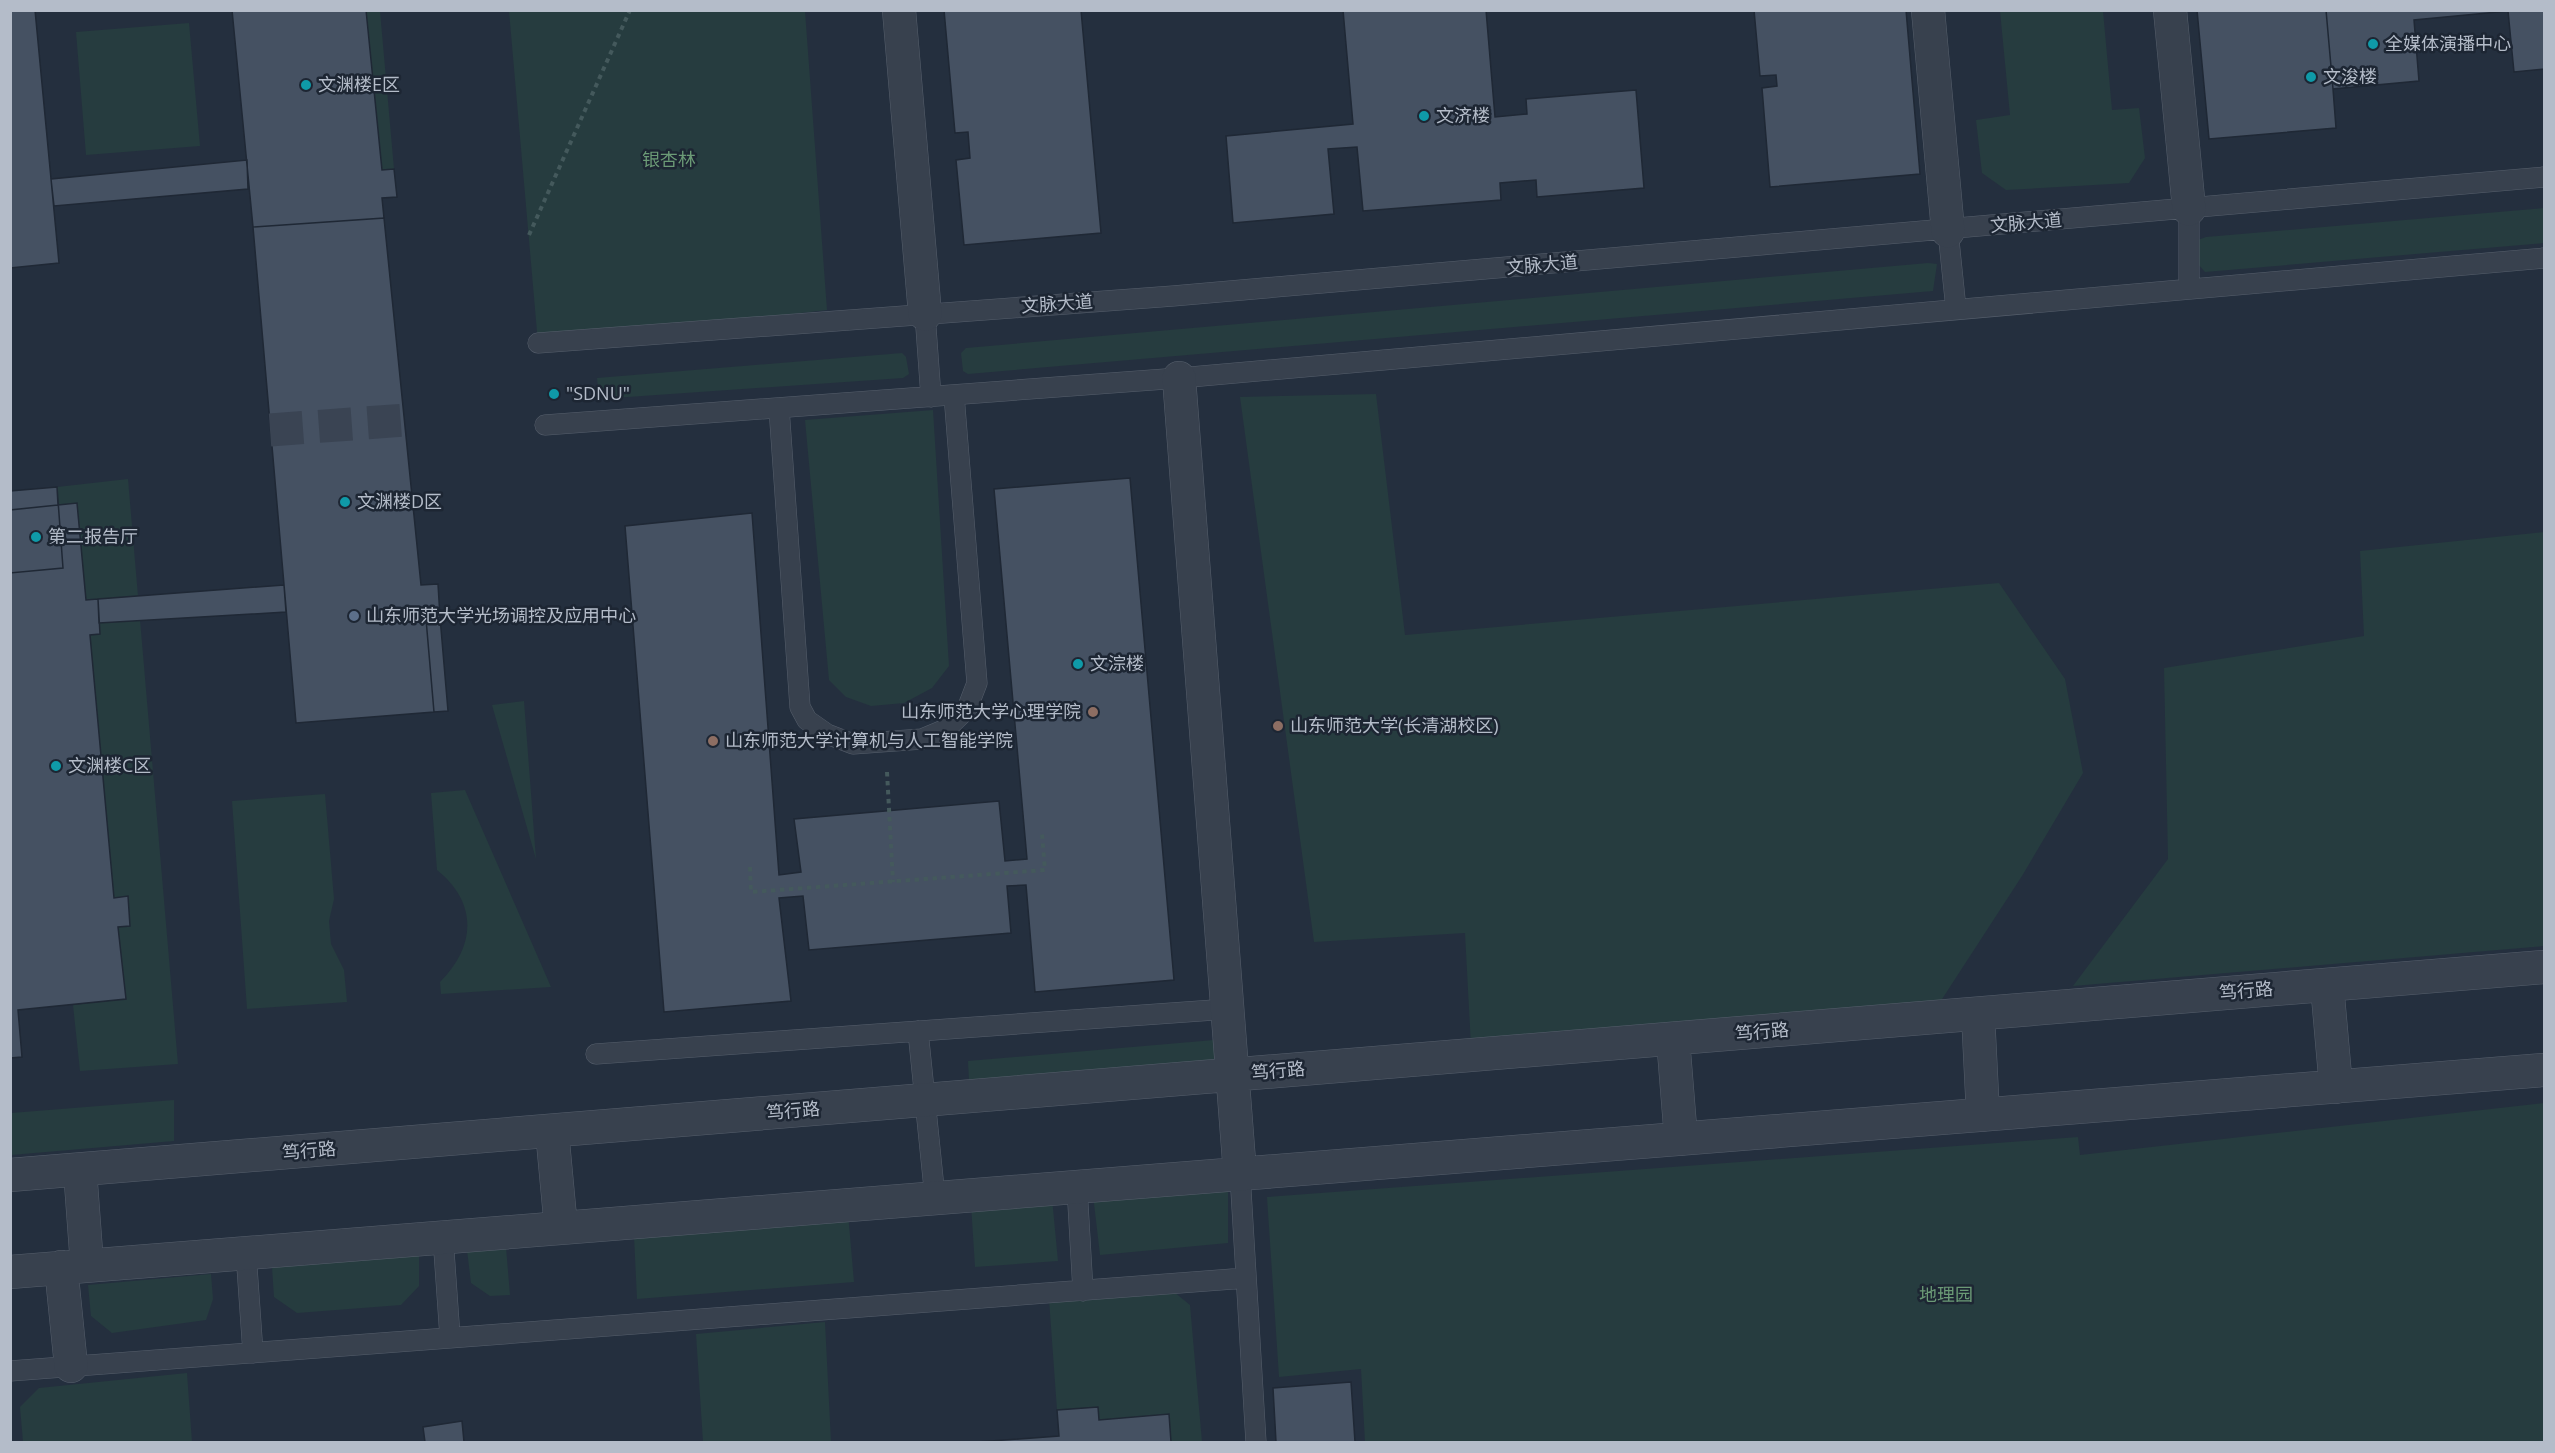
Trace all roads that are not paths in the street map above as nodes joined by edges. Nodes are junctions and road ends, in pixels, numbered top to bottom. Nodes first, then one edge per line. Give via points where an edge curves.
1 (899, 10) edge
2 (1928, 10) edge
3 (2169, 10) edge
4 (2544, 177) edge
5 (2189, 209) junction
6 (1948, 231) junction
7 (2544, 258) edge
8 (2189, 288) junction
9 (1956, 309) junction
10 (925, 314) junction
11 (538, 343) dead end
12 (1179, 378) junction
13 (954, 395) junction
14 (931, 397) junction
15 (779, 408) junction
16 (545, 425) dead end
17 (2544, 967) edge
18 (2327, 985) junction
19 (1228, 1009) junction
20 (1977, 1014) junction
21 (918, 1031) junction
22 (1673, 1039) junction
23 (596, 1054) dead end
24 (2544, 1070) edge
25 (1233, 1075) junction
26 (2336, 1087) junction
27 (924, 1100) junction
28 (1983, 1115) junction
29 (552, 1131) junction
30 (1682, 1139) junction
31 (80, 1170) junction
32 (1240, 1174) junction
33 (10, 1175) edge
34 (1077, 1187) junction
35 (935, 1198) junction
36 (561, 1228) junction
37 (443, 1237) junction
38 (246, 1253) junction
39 (74, 1266) junction
40 (10, 1272) edge
41 (1246, 1278) junction
42 (1083, 1291) junction
43 (450, 1337) junction
44 (253, 1353) junction
45 (71, 1366) junction
46 (10, 1371) edge
47 (1256, 1443) edge

1 - 10 street
2 - 6 street
3 - 5 street
4 - 5 lane, 文脉大道
5 - 6 lane, 文脉大道
5 - 8 lane
6 - 9 lane
6 - 10 lane, 文脉大道
7 - 8 lane
8 - 9 lane
9 - 12 lane
10 - 11 lane, 文脉大道
10 - 14 lane
12 - 13 lane
12 - 19 street
13 - 14 lane
13 - 15 lane via 976,683 967,709 946,729 922,740 853,744 827,734 807,720 800,707
14 - 15 lane
15 - 16 lane
17 - 18 street, 笃行路
18 - 20 street, 笃行路
18 - 26 street
19 - 21 lane
19 - 25 street
20 - 22 street, 笃行路
20 - 28 street
21 - 23 lane
21 - 27 lane
22 - 25 street, 笃行路
22 - 30 street
24 - 26 street
25 - 27 street, 笃行路
25 - 32 street
26 - 28 street
27 - 29 street, 笃行路
27 - 35 lane
28 - 30 street
29 - 31 street, 笃行路
29 - 36 street
30 - 32 street
31 - 33 street, 笃行路
31 - 39 street
32 - 34 street
32 - 41 lane
34 - 35 street
34 - 42 lane
35 - 36 street
36 - 37 street
37 - 38 street
37 - 43 lane
38 - 39 street
38 - 44 lane
39 - 40 street
39 - 45 street
41 - 42 lane
41 - 47 lane
42 - 43 lane
43 - 44 lane
44 - 45 lane
45 - 46 lane

